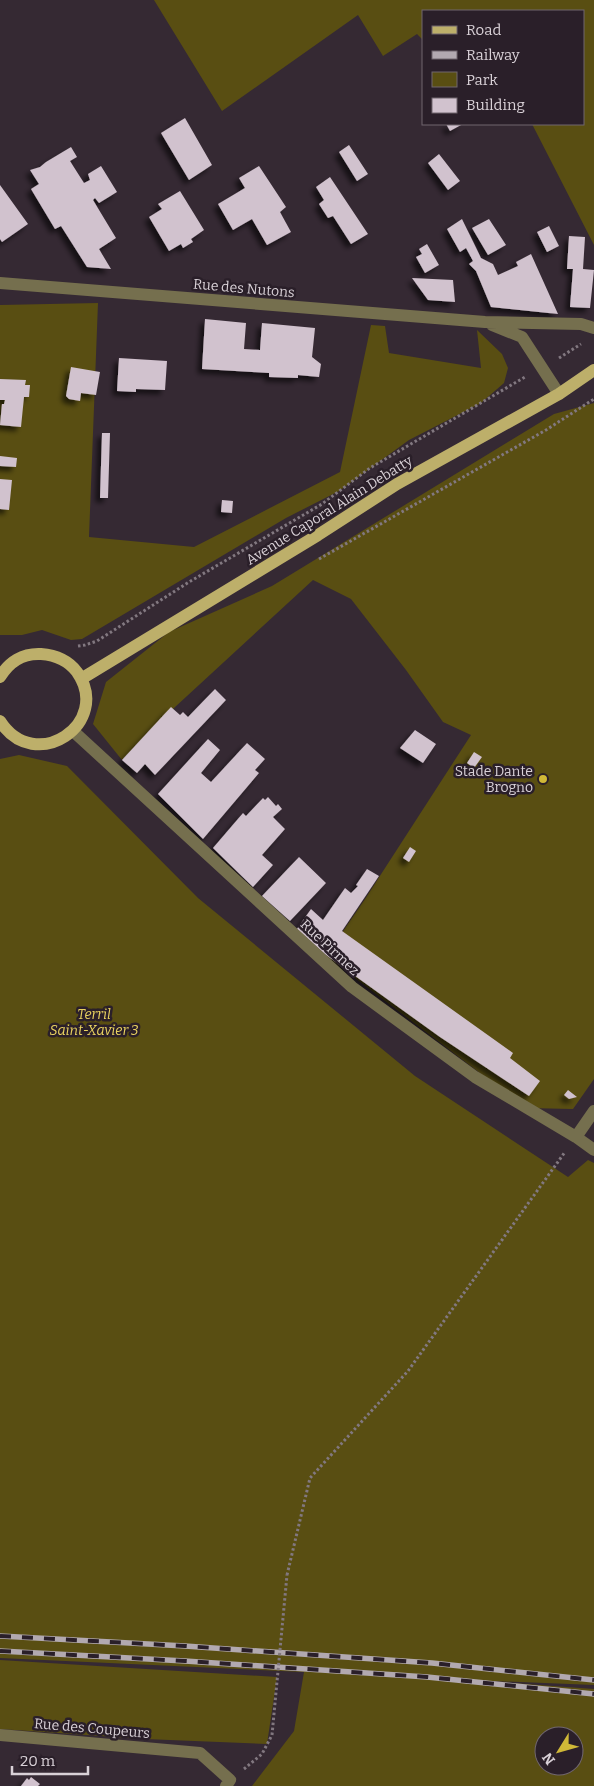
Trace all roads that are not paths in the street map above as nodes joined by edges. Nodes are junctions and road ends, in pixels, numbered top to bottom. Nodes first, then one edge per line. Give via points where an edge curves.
1 (0, 283) edge
2 (485, 322) junction
3 (594, 328) edge
4 (594, 370) edge
5 (559, 394) junction
6 (2, 671) edge
7 (81, 678) junction
8 (0, 722) edge
9 (74, 732) junction
10 (594, 1111) edge
11 (576, 1137) junction
12 (594, 1150) edge
13 (0, 1735) edge
14 (228, 1783) edge

1 - 2 street, Rue des Nutons
2 - 3 street, Rue des Nutons via 581,324
2 - 5 street, Rue des Nutons via 522,337
4 - 5 main road, Avenue Caporal Alain Debatty
5 - 7 main road, Avenue Caporal Alain Debatty via 397,484
6 - 7 main road via 17,659 31,654 52,654 72,666
7 - 9 main road via 86,694 85,710
8 - 9 main road via 12,735 39,745 55,742
9 - 11 street, Rue Pirmez via 352,987 475,1077
10 - 11 street
11 - 12 street, Rue Pirmez
13 - 14 street, Rue des Coupeurs via 200,1753

